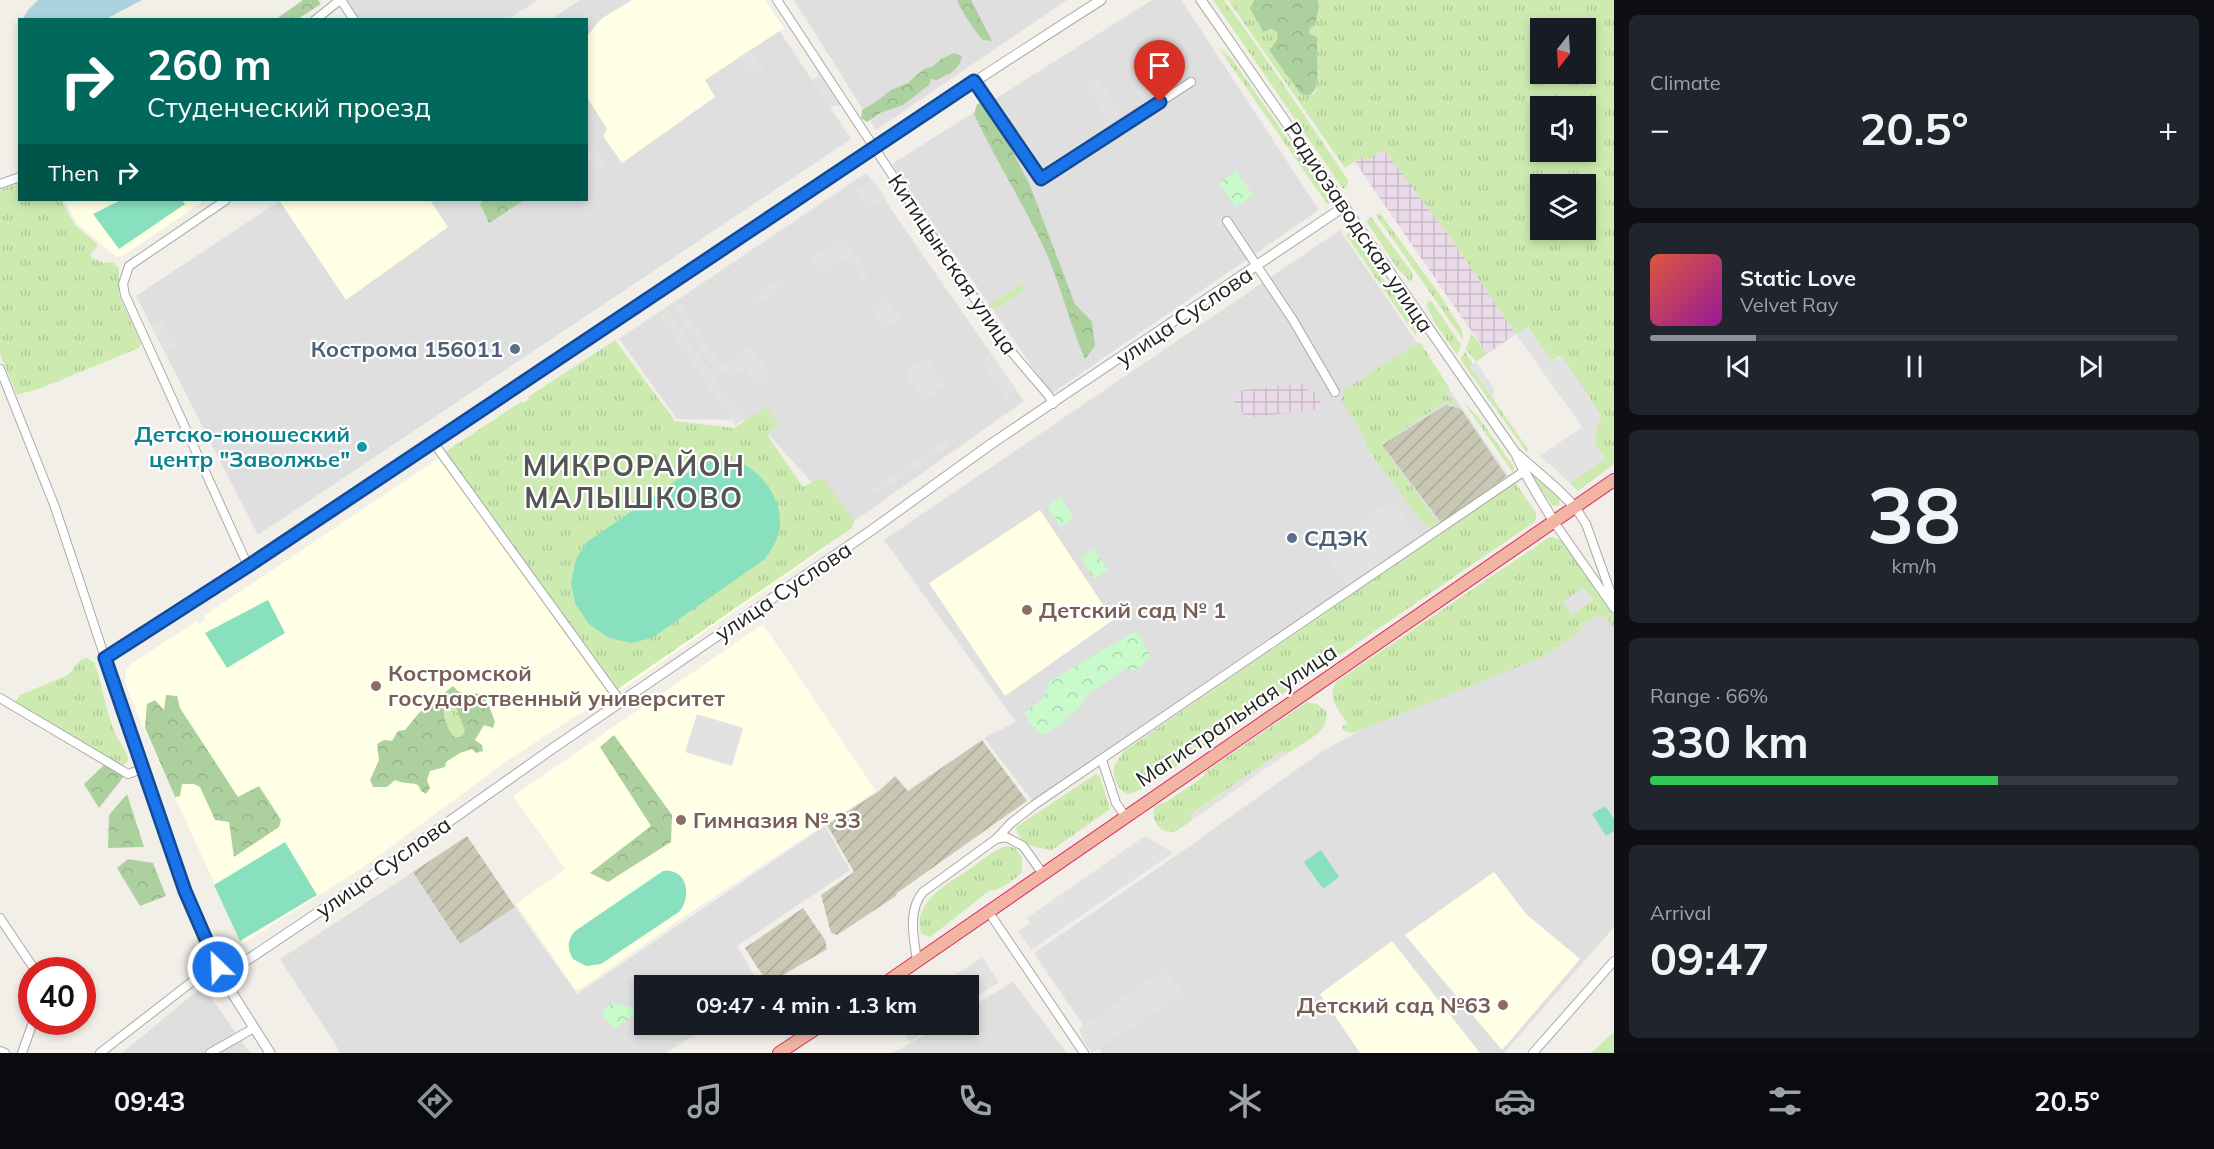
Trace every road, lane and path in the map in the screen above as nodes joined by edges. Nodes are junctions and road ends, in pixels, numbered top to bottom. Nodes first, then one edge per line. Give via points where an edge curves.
1 (341, 0) edge
2 (777, 0) edge
3 (1101, 0) edge
4 (1201, 0) edge
5 (318, 18) edge
6 (353, 18) edge
7 (974, 81) junction
8 (1191, 82) dead end
9 (874, 148) junction
10 (18, 178) edge
11 (0, 184) edge
12 (225, 201) edge
13 (1345, 206) junction
14 (1227, 221) dead end
15 (1256, 267) junction
16 (0, 369) edge
17 (1335, 392) dead end
18 (1053, 404) junction
19 (433, 442) junction
20 (1516, 454) junction
21 (1523, 471) junction
22 (1614, 480) edge
23 (1575, 507) junction
24 (1554, 522) junction
25 (248, 566) junction
26 (1614, 602) edge
27 (1614, 608) edge
28 (105, 658) junction
29 (0, 698) edge
30 (621, 702) junction
31 (1102, 760) junction
32 (142, 769) junction
33 (1125, 816) junction
34 (996, 839) junction
35 (1043, 874) junction
36 (988, 911) junction
37 (0, 918) edge
38 (26, 957) edge
39 (916, 961) junction
40 (1614, 961) edge
41 (218, 967) junction
42 (896, 975) edge
43 (222, 977) junction
44 (254, 1028) junction
45 (28, 1035) edge
46 (806, 1035) edge
47 (0, 1051) edge
48 (5, 1053) edge
49 (22, 1053) edge
50 (100, 1053) edge
51 (210, 1053) edge
52 (270, 1053) edge
53 (779, 1053) edge
54 (1084, 1053) edge
55 (1533, 1053) edge

1 - 5 street
1 - 6 street
2 - 9 street, Китицынская улица
3 - 7 street
4 - 13 street, Радиозаводская улица
7 - 8 street via 1041,179
7 - 9 street
9 - 18 street, Китицынская улица via 1009,349
9 - 19 street
10 - 11 street
12 - 25 street via 129,266 123,284 124,295
13 - 15 street, улица Суслова
13 - 20 street, Радиозаводская улица
14 - 15 street
15 - 17 street
15 - 18 street, улица Суслова
16 - 28 street via 55,507
18 - 30 street, улица Суслова
19 - 25 street
19 - 30 street
20 - 21 street, Радиозаводская улица
20 - 23 street, Радиозаводская улица
21 - 24 street, Радиозаводская улица
21 - 31 street
22 - 23 highway, Магистральная улица
23 - 24 highway, Магистральная улица
23 - 26 street via 1586,524
24 - 27 street
24 - 33 highway, Магистральная улица
25 - 28 street
28 - 32 street
29 - 32 street via 129,774
30 - 43 street, улица Суслова
31 - 33 street via 1116,803
31 - 34 street via 1034,805
32 - 41 street via 185,891
33 - 35 highway, Магистральная улица
34 - 35 street via 1006,837 1023,846
34 - 39 street via 916,900
35 - 36 highway, Магистральная улица
36 - 39 highway, Магистральная улица
36 - 54 street
37 - 38 street
39 - 42 highway, Магистральная улица
40 - 55 street
41 - 43 street
41 - 50 street via 198,977
43 - 44 street
44 - 51 street
44 - 52 street
45 - 49 street
46 - 53 highway
47 - 48 street

